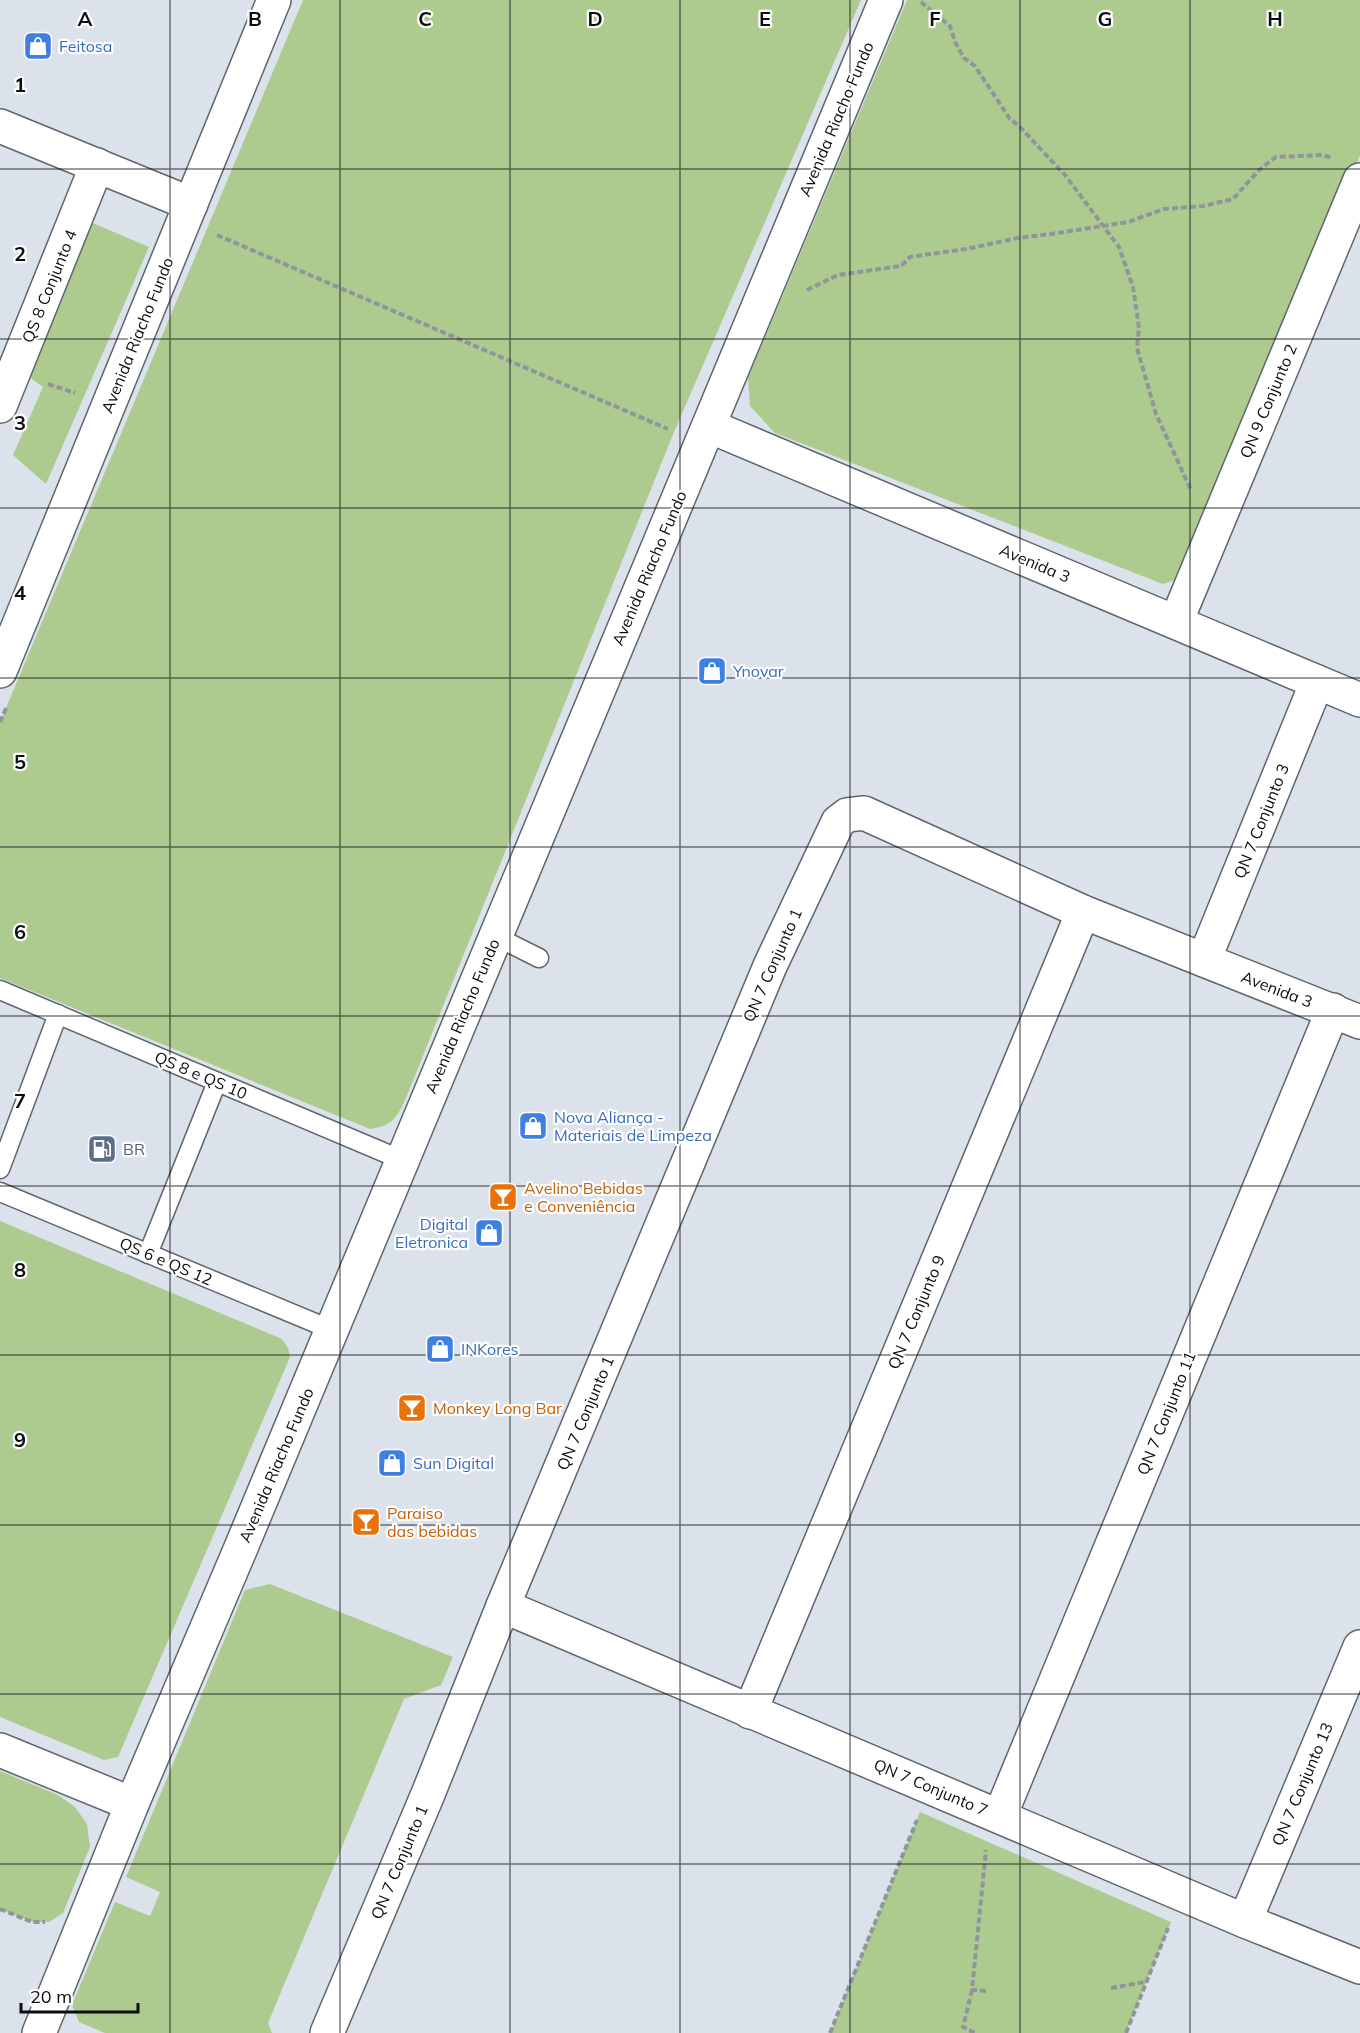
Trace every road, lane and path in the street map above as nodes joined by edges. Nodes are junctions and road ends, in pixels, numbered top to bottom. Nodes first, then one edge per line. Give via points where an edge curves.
1 (274, 0) edge
2 (886, 0) edge
3 (918, 0) edge
4 (0, 126) edge
5 (1334, 158) dead end
6 (97, 165) junction
7 (1360, 180) edge
8 (191, 204) junction
9 (1104, 226) junction
10 (216, 234) dead end
11 (797, 294) dead end
12 (14, 372) junction
13 (109, 405) junction
14 (0, 406) edge
15 (709, 426) junction
16 (674, 432) dead end
17 (1195, 499) dead end
18 (1176, 622) junction
19 (1317, 682) junction
20 (5, 685) edge
21 (1360, 700) edge
22 (0, 722) edge
23 (864, 813) joint
24 (1083, 912) junction
25 (495, 936) junction
26 (539, 958) dead end
27 (1204, 960) junction
28 (0, 990) edge
29 (58, 1014) junction
30 (1346, 1016) edge
31 (217, 1082) junction
32 (402, 1160) junction
33 (0, 1169) edge
34 (0, 1192) edge
35 (148, 1254) junction
36 (332, 1330) junction
37 (503, 1606) junction
38 (1360, 1647) edge
39 (750, 1712) junction
40 (0, 1750) edge
41 (132, 1804) junction
42 (920, 1812) dead end
43 (994, 1829) junction
44 (0, 1909) edge
45 (1245, 1921) junction
46 (50, 1922) dead end
47 (1171, 1922) dead end
48 (1360, 1966) edge
49 (1146, 1982) junction
50 (1111, 1988) dead end
51 (972, 1990) junction
52 (986, 1991) dead end
53 (39, 2033) edge
54 (327, 2033) edge
55 (830, 2033) edge
56 (975, 2033) edge
57 (1126, 2033) edge

1 - 8 street, Avenida Riacho Fundo
2 - 15 street, Avenida Riacho Fundo
3 - 9 path via 950,26 964,58 975,66 1010,119 1065,175
4 - 6 street
5 - 9 path via 1276,157 1233,199 1164,209
6 - 8 street
6 - 12 street, QS 8 Conjunto 4
7 - 18 street, QN 9 Conjunto 2
8 - 13 street, Avenida Riacho Fundo
9 - 11 path via 910,257 901,266 838,275
9 - 17 path via 1119,247 1133,287 1139,328 1137,348 1156,414
10 - 16 path
12 - 13 path
12 - 14 street, QS 8 Conjunto 4
13 - 20 street, Avenida Riacho Fundo
15 - 18 street, Avenida 3
15 - 25 street, Avenida Riacho Fundo
18 - 19 street, Avenida 3
19 - 21 street, Avenida 3
19 - 27 street, QN 7 Conjunto 3
20 - 22 path
23 - 24 street, Avenida 3
23 - 37 street, QN 7 Conjunto 1 via 847,815 838,822 770,966
24 - 27 street, Avenida 3
24 - 39 street, QN 7 Conjunto 9
25 - 26 lane
25 - 32 street, Avenida Riacho Fundo
27 - 30 street, Avenida 3
28 - 29 lane, QS 8 e QS 10
29 - 31 lane, QS 8 e QS 10
29 - 33 lane
30 - 43 street, QN 7 Conjunto 11
31 - 32 lane, QS 8 e QS 10
31 - 35 lane
32 - 36 street, Avenida Riacho Fundo
34 - 35 lane, QS 6 e QS 12
35 - 36 lane, QS 6 e QS 12
36 - 41 street, Avenida Riacho Fundo
37 - 39 street, QN 7 Conjunto 7
37 - 54 street, QN 7 Conjunto 1
38 - 45 street, QN 7 Conjunto 13
39 - 43 street, QN 7 Conjunto 7
40 - 41 street
41 - 53 street, Avenida Riacho Fundo
42 - 55 path
43 - 45 street, QN 7 Conjunto 7
43 - 51 path
44 - 46 path via 32,1922
45 - 48 street, QN 7 Conjunto 7
47 - 49 path
49 - 50 path
49 - 57 path
51 - 52 path
51 - 56 path via 963,2027

